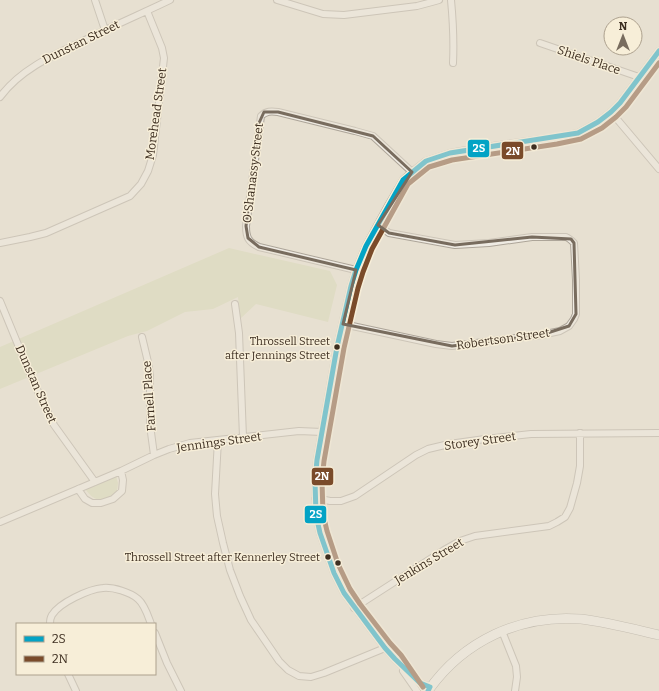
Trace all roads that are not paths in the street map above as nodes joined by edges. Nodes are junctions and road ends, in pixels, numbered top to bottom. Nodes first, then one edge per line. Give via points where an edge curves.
1 (95, 0) edge
2 (170, 0) edge
3 (277, 0) edge
4 (439, 0) edge
5 (451, 0) edge
6 (147, 11) junction
7 (105, 30) junction
8 (540, 43) dead end
9 (659, 51) edge
10 (453, 63) dead end
11 (639, 77) junction
12 (0, 97) edge
13 (611, 112) junction
14 (659, 169) edge
15 (412, 172) junction
16 (378, 225) junction
17 (0, 243) edge
18 (356, 270) junction
19 (0, 301) edge
20 (235, 304) dead end
21 (343, 324) junction
22 (142, 337) dead end
23 (322, 432) junction
24 (580, 433) junction
25 (659, 433) edge
26 (243, 437) junction
27 (218, 440) junction
28 (154, 455) junction
29 (121, 471) junction
30 (95, 482) junction
31 (78, 489) junction
32 (315, 498) junction
33 (0, 522) edge
34 (354, 608) junction
35 (50, 623) edge
36 (151, 623) edge
37 (502, 631) junction
38 (659, 635) edge
39 (156, 636) edge
40 (385, 648) junction
41 (395, 659) junction
42 (68, 675) edge
43 (429, 689) edge
44 (76, 691) edge
45 (181, 691) edge
46 (417, 691) edge
47 (515, 691) edge

1 - 7 street
2 - 6 street, Dunstan Street
3 - 4 street via 323,14 344,15 417,6
5 - 10 street via 454,26
6 - 7 street, Dunstan Street
6 - 17 street, Morehead Street via 164,58 153,155 141,184 130,196 53,230 30,238
7 - 12 street, Dunstan Street via 30,68
8 - 11 street, Shiels Place
9 - 11 street
11 - 13 street
13 - 14 street
13 - 15 street via 578,133 450,153 426,161
15 - 16 street via 403,180
15 - 18 street, O'Shanassy Street via 373,136 278,112 264,112 261,116 246,226 248,238 259,247
16 - 18 street
16 - 21 street, Robertson Street via 389,233 455,245 532,237 571,239 574,243 576,314 569,326 560,331 452,346
18 - 21 street
19 - 30 street, Dunstan Street via 54,425
20 - 26 street via 239,333
21 - 23 street
22 - 28 street, Farnell Place via 150,376 150,425
23 - 26 street, Jennings Street via 299,431
23 - 32 street via 317,460
24 - 25 street, Storey Street
24 - 32 street, Storey Street via 531,434 428,449 355,496 341,501
24 - 34 street, Jenkins Street via 577,483 565,517 549,526 475,536 460,541
26 - 27 street, Jennings Street
27 - 28 street, Jennings Street via 190,443
27 - 40 street via 214,494 225,550 251,620 279,661 299,676 311,677
28 - 29 street, Jennings Street
29 - 30 street, Jennings Street
29 - 31 street via 122,491 113,499 92,503 85,499
30 - 31 street, Jennings Street
31 - 33 street, Jennings Street
32 - 34 street via 320,533 330,562
34 - 40 street
35 - 36 street via 54,612 62,604 89,591 103,588 116,589 138,599 145,608
37 - 38 main road via 539,620 582,619
37 - 43 main road via 457,659
37 - 47 street via 516,666
39 - 45 street
40 - 41 street
41 - 43 street
41 - 46 street
42 - 44 street

